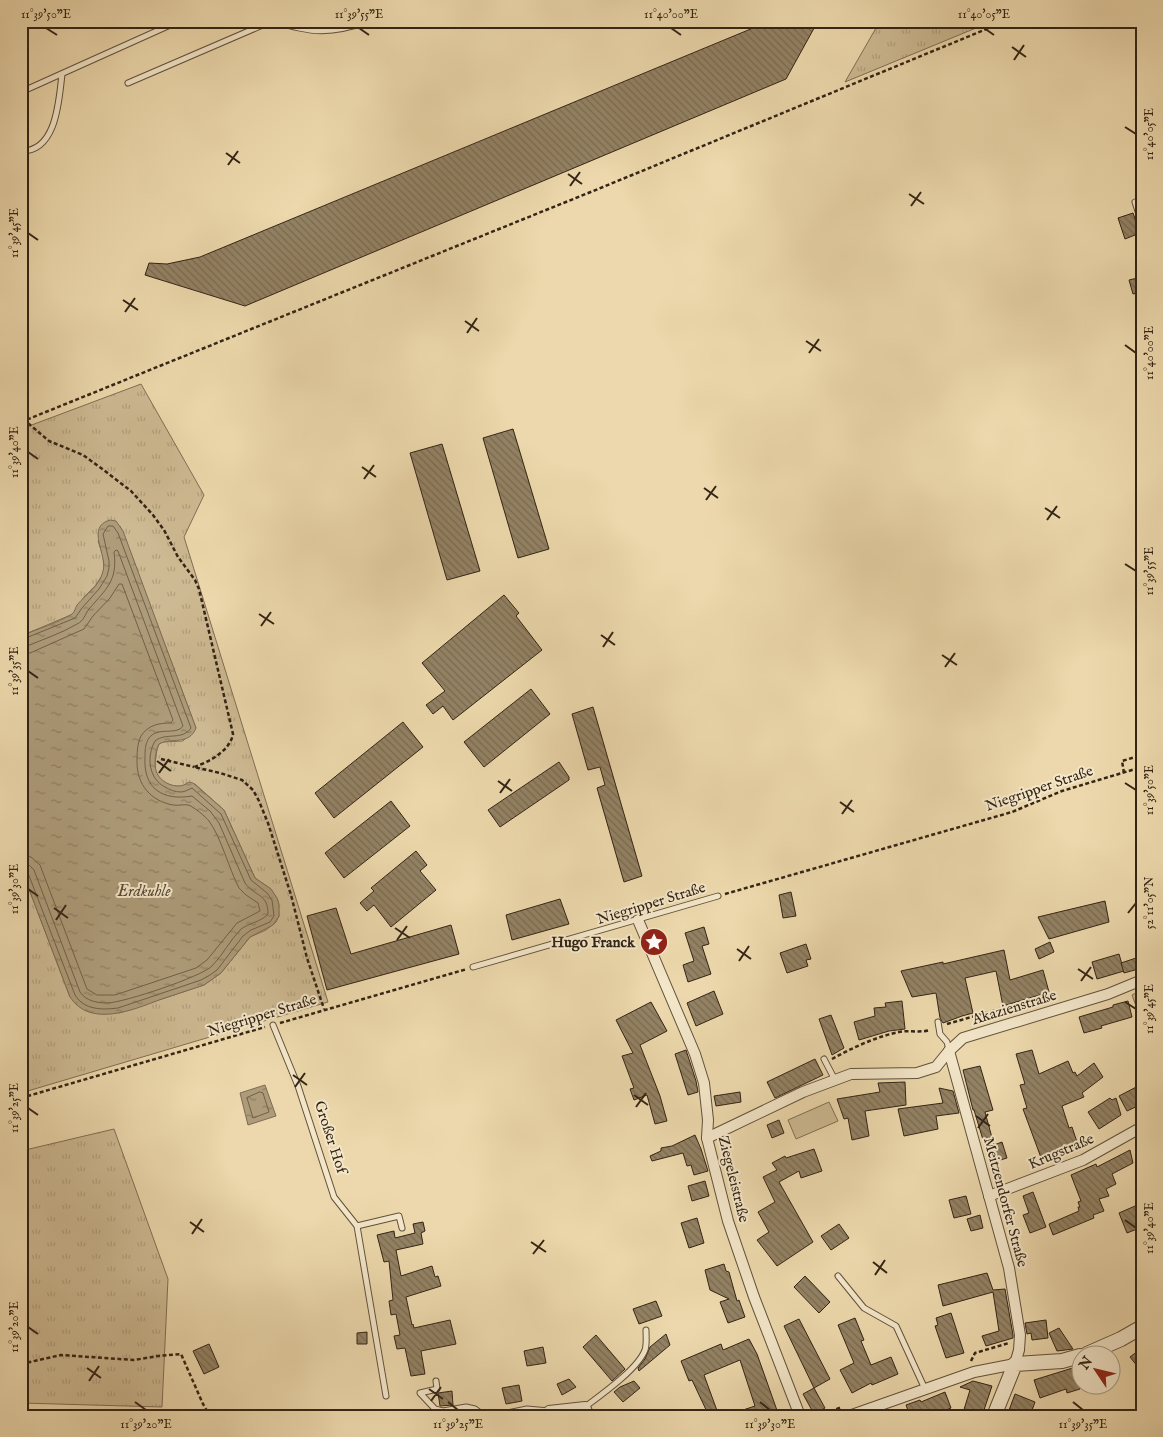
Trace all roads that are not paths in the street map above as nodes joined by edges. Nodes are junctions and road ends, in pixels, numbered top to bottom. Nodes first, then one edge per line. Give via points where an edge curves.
1 (179, 21) edge
2 (272, 21) edge
3 (336, 21) edge
4 (369, 21) edge
5 (293, 27) junction
6 (62, 74) junction
7 (128, 84) dead end
8 (21, 92) edge
9 (21, 151) edge
10 (1142, 200) edge
11 (1142, 224) edge
12 (718, 896) road end
13 (638, 920) junction
14 (473, 967) road end
15 (1142, 980) edge
16 (938, 1024) road end
17 (273, 1025) road end
18 (949, 1051) junction
19 (825, 1060) road end
20 (835, 1080) junction
21 (1142, 1127) edge
22 (707, 1138) junction
23 (989, 1196) junction
24 (357, 1226) junction
25 (402, 1228) dead end
26 (838, 1276) dead end
27 (1142, 1326) edge
28 (646, 1330) dead end
29 (1111, 1344) edge
30 (1070, 1358) edge
31 (1015, 1364) junction
32 (436, 1381) dead end
33 (925, 1389) junction
34 (386, 1396) dead end
35 (549, 1410) joint
36 (587, 1411) edge
37 (800, 1416) edge
38 (848, 1416) edge
39 (994, 1416) edge

1 - 6 lane
2 - 5 lane
2 - 7 lane
3 - 5 lane via 316,27
4 - 5 lane via 336,31
6 - 8 lane
6 - 9 lane via 56,114 48,135 36,148
10 - 11 lane via 1135,202
12 - 13 lane, Niegripper Straße
13 - 14 lane, Niegripper Straße
13 - 22 street, Ziegeleistraße via 695,1054 704,1083
15 - 18 street, Akazienstraße via 1108,994 964,1038
16 - 18 lane
17 - 24 lane, Großer Hof via 298,1086 334,1197
18 - 20 street, Akazienstraße via 936,1067 918,1073 851,1074
18 - 23 street, Meitzendorfer Straße
19 - 20 lane
20 - 22 street, Akazienstraße via 802,1092
21 - 23 street, Krugstraße via 1083,1160
22 - 37 street, Ziegeleistraße via 728,1221
23 - 31 street, Meitzendorfer Straße via 1010,1268 1019,1325 1020,1340
24 - 25 lane via 398,1216
24 - 34 lane, Großer Hof
26 - 33 lane via 864,1308 896,1326
27 - 29 street
28 - 36 lane via 645,1350 638,1362
30 - 31 street
31 - 33 street via 974,1372
31 - 39 street
32 - 35 lane via 437,1389 420,1393 435,1409 443,1411 466,1407 492,1416 527,1409
33 - 38 street
35 - 36 street

